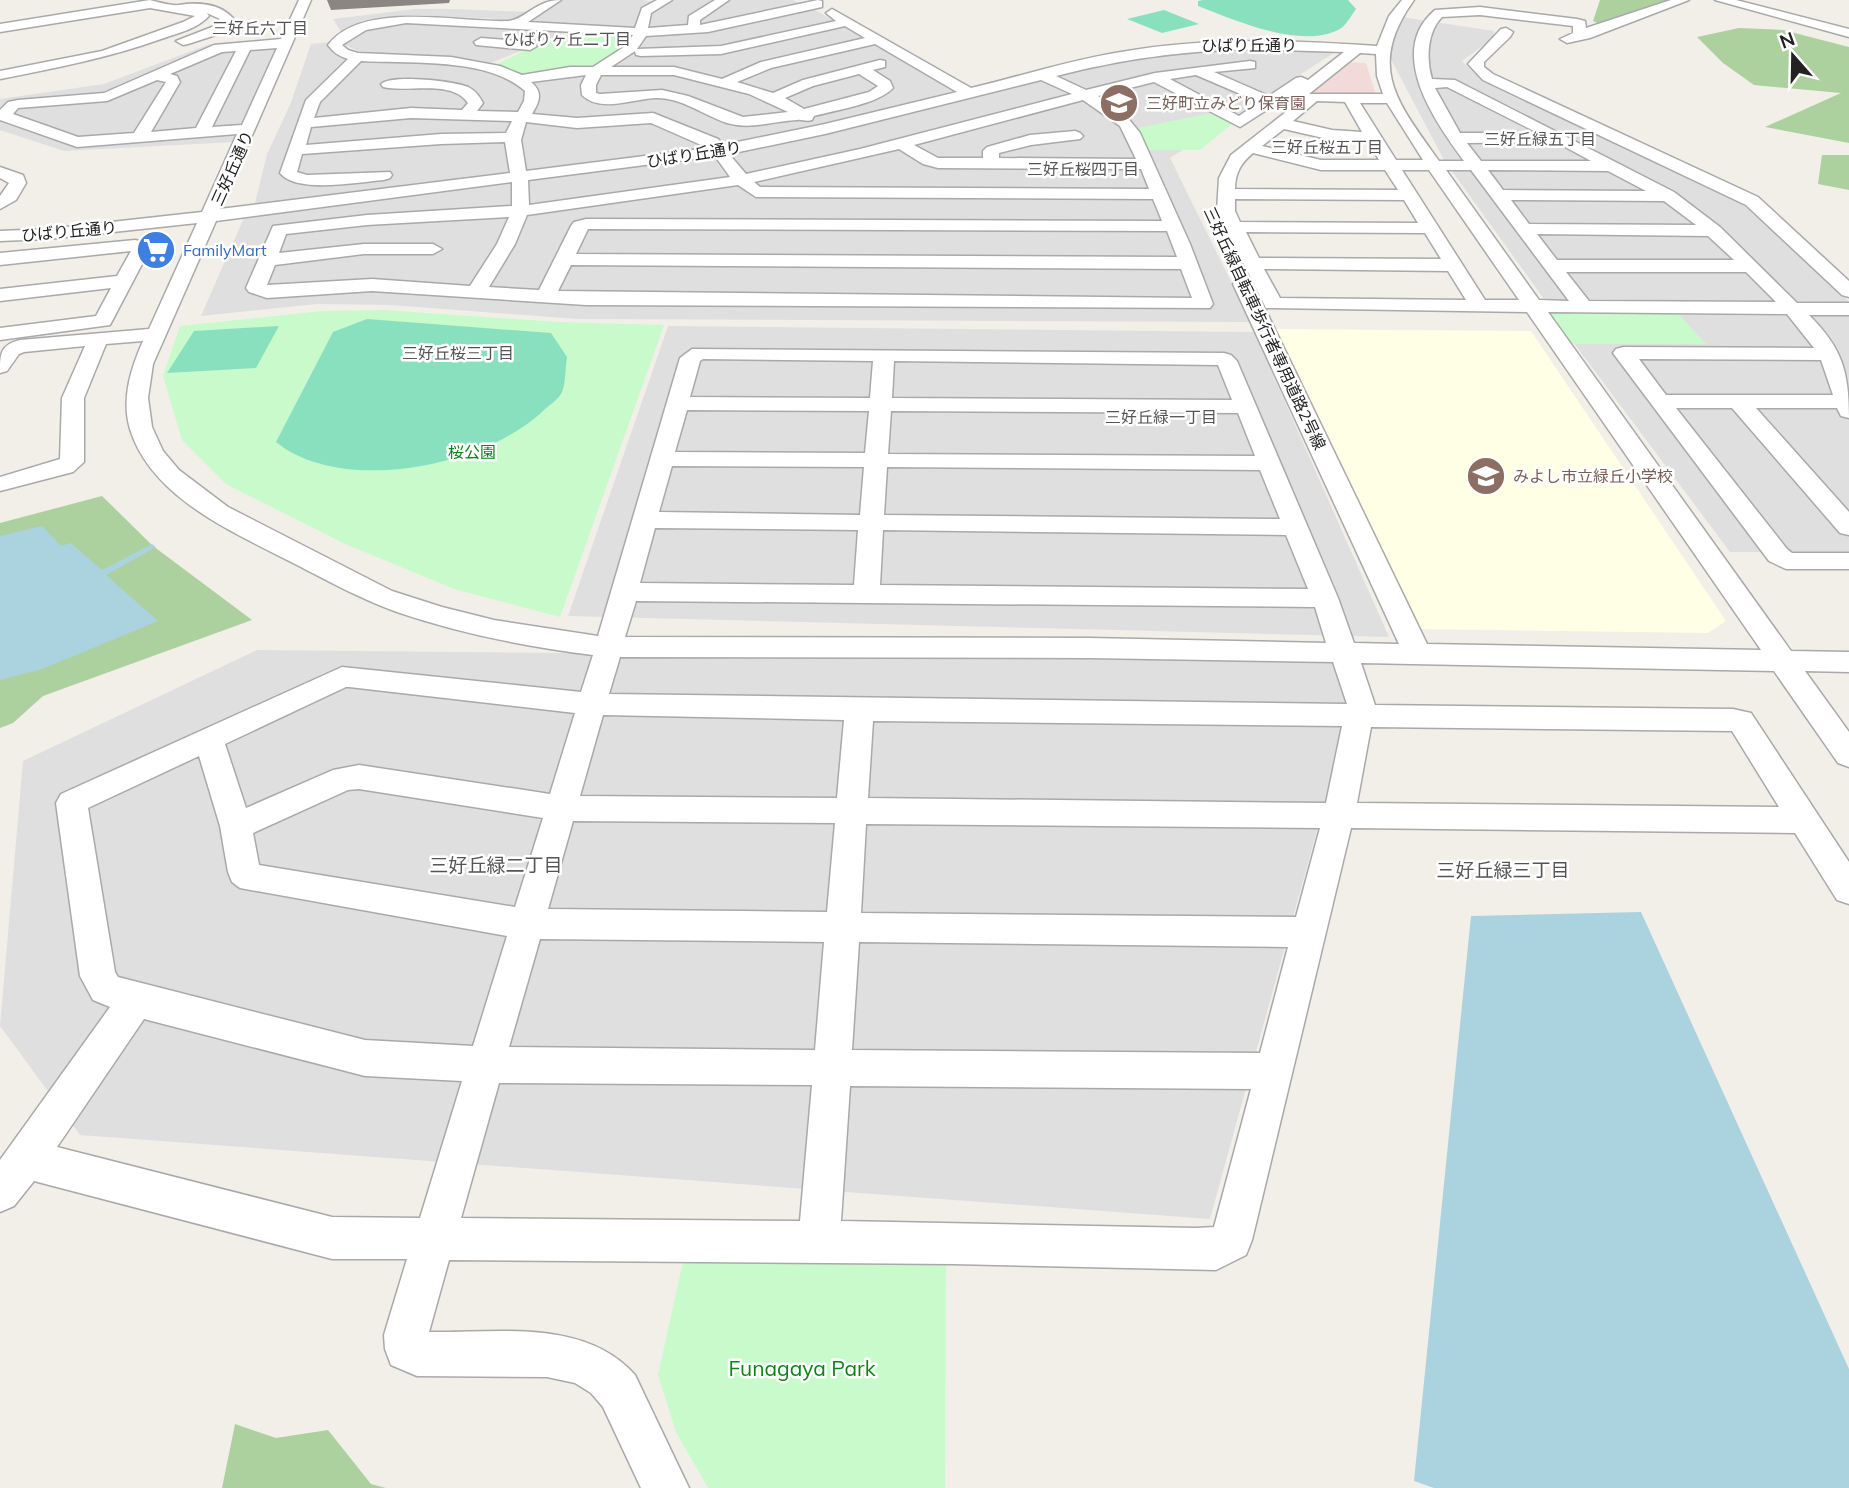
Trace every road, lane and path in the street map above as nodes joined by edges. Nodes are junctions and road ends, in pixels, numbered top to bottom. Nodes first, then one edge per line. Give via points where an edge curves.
1 (129, 0) edge
2 (304, 0) edge
3 (666, 0) edge
4 (723, 0) edge
5 (1492, 0) edge
6 (1682, 0) edge
7 (1721, 0) edge
8 (152, 2) edge
9 (812, 2) edge
10 (549, 3) edge
11 (62, 7) dead end
12 (1574, 7) dead end
13 (567, 8) dead end
14 (1519, 8) edge
15 (32, 9) dead end
16 (1480, 11) junction
17 (1413, 13) edge
18 (53, 19) junction
19 (847, 22) junction
20 (517, 23) junction
21 (1469, 26) dead end
22 (577, 30) junction
23 (694, 30) junction
24 (6, 31) edge
25 (642, 32) junction
26 (1506, 32) dead end
27 (1849, 33) edge
28 (1585, 34) junction
29 (320, 35) dead end
30 (346, 35) junction
31 (391, 37) dead end
32 (877, 39) junction
33 (1552, 39) dead end
34 (471, 42) dead end
35 (287, 43) junction
36 (1222, 44) junction
37 (245, 46) junction
38 (530, 46) junction
39 (1356, 49) dead end
40 (1381, 50) junction
41 (625, 52) junction
42 (1236, 56) junction
43 (358, 57) junction
44 (909, 57) junction
45 (412, 61) junction
46 (491, 66) junction
47 (861, 69) junction
48 (1196, 70) junction
49 (595, 71) junction
50 (0, 75) edge
51 (1043, 75) junction
52 (157, 76) junction
53 (1154, 77) junction
54 (522, 79) junction
55 (724, 83) junction
56 (1426, 83) junction
57 (0, 85) edge
58 (969, 93) junction
59 (1084, 96) junction
60 (774, 98) junction
61 (1351, 98) junction
62 (1391, 99) junction
63 (375, 100) junction
64 (1271, 102) junction
65 (1039, 107) junction
66 (99, 109) junction
67 (1503, 111) junction
68 (1451, 112) junction
69 (800, 113) junction
70 (466, 115) junction
71 (521, 117) junction
72 (305, 123) junction
73 (1279, 123) junction
74 (249, 129) junction
75 (825, 129) junction
76 (685, 131) junction
77 (201, 133) junction
78 (1075, 136) junction
79 (513, 137) junction
80 (1372, 137) junction
81 (139, 138) junction
82 (1455, 138) junction
83 (1560, 138) junction
84 (663, 140) dead end
85 (77, 142) junction
86 (901, 143) junction
87 (1249, 146) junction
88 (297, 150) junction
89 (719, 151) junction
90 (869, 151) junction
91 (1650, 154) junction
92 (839, 159) junction
93 (992, 163) junction
94 (1307, 163) junction
95 (1085, 164) junction
96 (1146, 164) junction
97 (1390, 166) junction
98 (1434, 166) junction
99 (1476, 166) junction
100 (1610, 166) junction
101 (0, 172) edge
102 (407, 172) dead end
103 (519, 177) junction
104 (741, 180) junction
105 (858, 180) junction
106 (687, 188) junction
107 (1213, 188) junction
108 (898, 193) junction
109 (1159, 194) junction
110 (1286, 195) junction
111 (1407, 195) junction
112 (1500, 195) junction
113 (1668, 196) junction
114 (0, 204) edge
115 (518, 211) junction
116 (456, 215) junction
117 (210, 216) junction
118 (715, 225) junction
119 (893, 225) junction
120 (1172, 226) junction
121 (1234, 227) junction
122 (1429, 228) junction
123 (1525, 229) junction
124 (1714, 231) junction
125 (0, 236) edge
126 (433, 249) junction
127 (564, 259) junction
128 (0, 260) edge
129 (266, 260) junction
130 (1187, 263) junction
131 (1252, 263) junction
132 (1453, 265) junction
133 (1552, 265) junction
134 (1751, 266) junction
135 (124, 281) junction
136 (890, 282) junction
137 (406, 287) junction
138 (1849, 291) edge
139 (476, 292) junction
140 (0, 295) edge
141 (544, 298) junction
142 (1480, 307) junction
143 (1533, 307) junction
144 (1584, 307) junction
145 (1792, 309) junction
146 (1849, 309) edge
147 (0, 334) edge
148 (156, 334) junction
149 (99, 339) junction
150 (1829, 354) junction
151 (884, 355) junction
152 (0, 367) edge
153 (1661, 401) junction
154 (1739, 402) junction
155 (678, 403) junction
156 (880, 404) junction
157 (1247, 407) junction
158 (1847, 407) edge
159 (662, 458) junction
160 (877, 460) junction
161 (1269, 463) junction
162 (0, 484) edge
163 (643, 520) junction
164 (873, 523) junction
165 (1295, 527) junction
166 (1849, 527) edge
167 (1849, 561) edge
168 (625, 592) junction
169 (866, 593) junction
170 (1325, 598) junction
171 (608, 647) junction
172 (1343, 653) junction
173 (1418, 655) junction
174 (1782, 661) junction
175 (1849, 662) edge
176 (592, 704) junction
177 (859, 710) junction
178 (1360, 716) junction
179 (208, 738) junction
180 (1849, 755) edge
181 (561, 808) junction
182 (851, 809) junction
183 (1339, 814) junction
184 (1803, 820) junction
185 (236, 826) junction
186 (1849, 890) edge
187 (526, 924) junction
188 (844, 929) junction
189 (1310, 932) junction
190 (136, 1000) junction
191 (486, 1065) junction
192 (834, 1068) junction
193 (1274, 1071) junction
194 (26, 1159) junction
195 (0, 1192) edge
196 (436, 1239) junction
197 (819, 1242) junction
198 (665, 1488) edge

1 - 11 street via 85,9
2 - 35 street, 三好丘通り
3 - 25 street via 637,15
4 - 23 street via 694,19
5 - 16 street
6 - 28 street
7 - 27 street
8 - 18 street
8 - 50 street via 203,16 105,54
8 - 57 street via 216,10 227,18 213,32 134,58
9 - 19 street
9 - 23 street
10 - 13 street
10 - 20 street
12 - 14 street via 1564,15
14 - 16 street
14 - 28 street via 1580,24 1579,32
15 - 18 street via 43,8
16 - 17 street
17 - 21 street
17 - 40 street
17 - 56 street
18 - 24 street
19 - 32 street
19 - 41 street via 721,50
20 - 22 street
20 - 30 street via 406,19 372,24
22 - 25 street
22 - 38 street
23 - 25 street
25 - 41 street
26 - 91 street via 1500,43 1479,57 1475,64 1479,71
28 - 33 street
29 - 30 street
30 - 31 street
30 - 43 street via 336,48
32 - 44 street
32 - 55 street via 766,65
34 - 38 street
35 - 37 street
35 - 74 street, 三好丘通り
36 - 40 street, ひばり丘通り
36 - 42 street
36 - 51 street, ひばり丘通り via 1119,56
37 - 52 street via 219,48
37 - 77 street
38 - 46 street
39 - 107 street, 三好丘緑自転車歩行者専用道路2号線 via 1216,162
40 - 62 street
41 - 49 street
42 - 48 street via 1255,68
42 - 64 street via 1322,58 1328,62 1289,83
43 - 45 street
43 - 72 street via 313,100
44 - 47 street
44 - 58 street
45 - 46 street
45 - 63 street
46 - 54 street
47 - 60 street
47 - 69 street via 886,88
48 - 53 street
48 - 64 street
49 - 54 street
49 - 55 street via 674,71
49 - 69 street via 587,84 596,98 671,95 748,122
51 - 58 street, ひばり丘通り
51 - 59 street
52 - 66 street
52 - 81 street via 173,82
53 - 59 street
53 - 64 street via 1235,121 1245,121
54 - 71 street via 533,96
55 - 60 street
56 - 67 street via 1450,83
56 - 68 street
58 - 75 street, ひばり丘通り
59 - 65 street
59 - 96 street via 1129,126
60 - 69 street
61 - 62 street
61 - 73 street via 1314,97
61 - 80 street
62 - 98 street
63 - 70 street via 411,113
63 - 70 street via 448,87 474,96 476,103
63 - 72 street
65 - 78 street
65 - 86 street
66 - 85 street
66 - 85 street via 18,104 3,116
67 - 68 street
67 - 83 street
68 - 82 street
69 - 75 street
70 - 71 street
71 - 76 street via 578,123 647,118
71 - 79 street
72 - 88 street
73 - 80 street via 1332,135
73 - 87 street
74 - 77 street
74 - 117 street, 三好丘通り
75 - 89 street, ひばり丘通り
76 - 84 street
76 - 89 street via 712,142
77 - 81 street
78 - 93 street via 1037,138 993,149
78 - 95 street
79 - 88 street
79 - 103 street
80 - 97 street
81 - 85 street
82 - 83 street
82 - 99 street
83 - 100 street
86 - 90 street
86 - 93 street via 933,162
87 - 94 street
87 - 107 street
88 - 102 street via 289,173 300,179
89 - 103 street, ひばり丘通り
89 - 104 street
90 - 92 street
90 - 108 street via 891,171
91 - 100 street
91 - 138 street via 1752,201
92 - 104 street
92 - 105 street
93 - 95 street
94 - 97 street
94 - 110 street via 1286,181
95 - 96 street
96 - 109 street
97 - 98 street
97 - 111 street
98 - 99 street
98 - 143 street
99 - 100 street
99 - 112 street
100 - 113 street
101 - 114 street via 18,179 18,184
103 - 115 street
103 - 117 street, ひばり丘通り
104 - 105 street via 756,192
104 - 106 street
105 - 108 street
106 - 115 street
106 - 118 street
107 - 110 street
107 - 121 street
107 - 173 street, 三好丘緑自転車歩行者専用道路2号線 via 1205,197 1213,222
108 - 109 street
108 - 119 street
109 - 120 street
110 - 111 street
111 - 122 street
112 - 113 street
112 - 123 street
113 - 124 street
115 - 116 street
115 - 139 street via 513,230
116 - 126 street
116 - 129 street via 279,230
117 - 125 street, ひばり丘通り
117 - 148 street, 三好丘通り
118 - 119 street
118 - 127 street via 581,224
119 - 120 street
119 - 136 street
120 - 130 street
121 - 122 street
121 - 131 street
122 - 132 street
123 - 124 street
123 - 133 street
124 - 134 street
126 - 129 street via 364,249
126 - 137 street
127 - 136 street
127 - 141 street
128 - 135 street via 140,246
129 - 137 street via 256,288 263,292
130 - 136 street
130 - 136 street via 1203,304
131 - 132 street
131 - 142 street via 1270,303 1276,305
132 - 142 street
133 - 134 street
133 - 144 street
134 - 145 street
135 - 140 street
135 - 147 street via 103,321
136 - 141 street
137 - 139 street
139 - 141 street
142 - 143 street
143 - 144 street
143 - 174 street
144 - 145 street
145 - 146 street
145 - 150 street
148 - 149 street
148 - 171 street, 三好丘通り via 140,374 137,414 159,462 192,497 296,554 410,607 532,638
149 - 152 street via 16,347
149 - 162 street via 73,398 72,462
150 - 153 street via 1623,353
150 - 158 street
151 - 155 street via 693,355
151 - 156 street
151 - 157 street via 1218,357 1227,361
153 - 154 street
153 - 167 street via 1786,561
154 - 158 street
154 - 166 street
155 - 156 street
155 - 159 street
156 - 157 street
156 - 160 street
157 - 161 street
159 - 160 street
159 - 163 street
160 - 161 street
160 - 164 street
161 - 165 street
163 - 164 street
163 - 168 street
164 - 165 street
164 - 169 street
165 - 170 street
168 - 169 street
168 - 171 street
169 - 170 street
170 - 172 street
171 - 172 street, 三好丘通り
171 - 176 street
172 - 173 street, 三好丘通り
172 - 178 street via 1361,704
173 - 174 street, 三好丘通り
174 - 175 street, 三好丘通り
174 - 180 street
176 - 177 street
176 - 179 street via 349,677
176 - 181 street
177 - 178 street
177 - 182 street
178 - 183 street
178 - 184 street via 1741,721
179 - 185 street
179 - 190 street via 72,803 100,983
181 - 182 street
181 - 185 street via 359,777 344,779
181 - 187 street
182 - 183 street
182 - 188 street
183 - 184 street
183 - 189 street
184 - 186 street
185 - 187 street via 244,872 252,878
187 - 188 street
187 - 191 street
188 - 189 street
188 - 192 street
189 - 193 street
190 - 191 street via 365,1058
190 - 194 street
191 - 192 street
191 - 196 street
192 - 193 street
192 - 197 street
193 - 197 street via 1236,1230 1231,1240 1216,1249
194 - 195 street
194 - 196 street via 332,1238
196 - 197 street
196 - 198 street via 407,1335 407,1349 417,1354 547,1355 583,1362 619,1391

